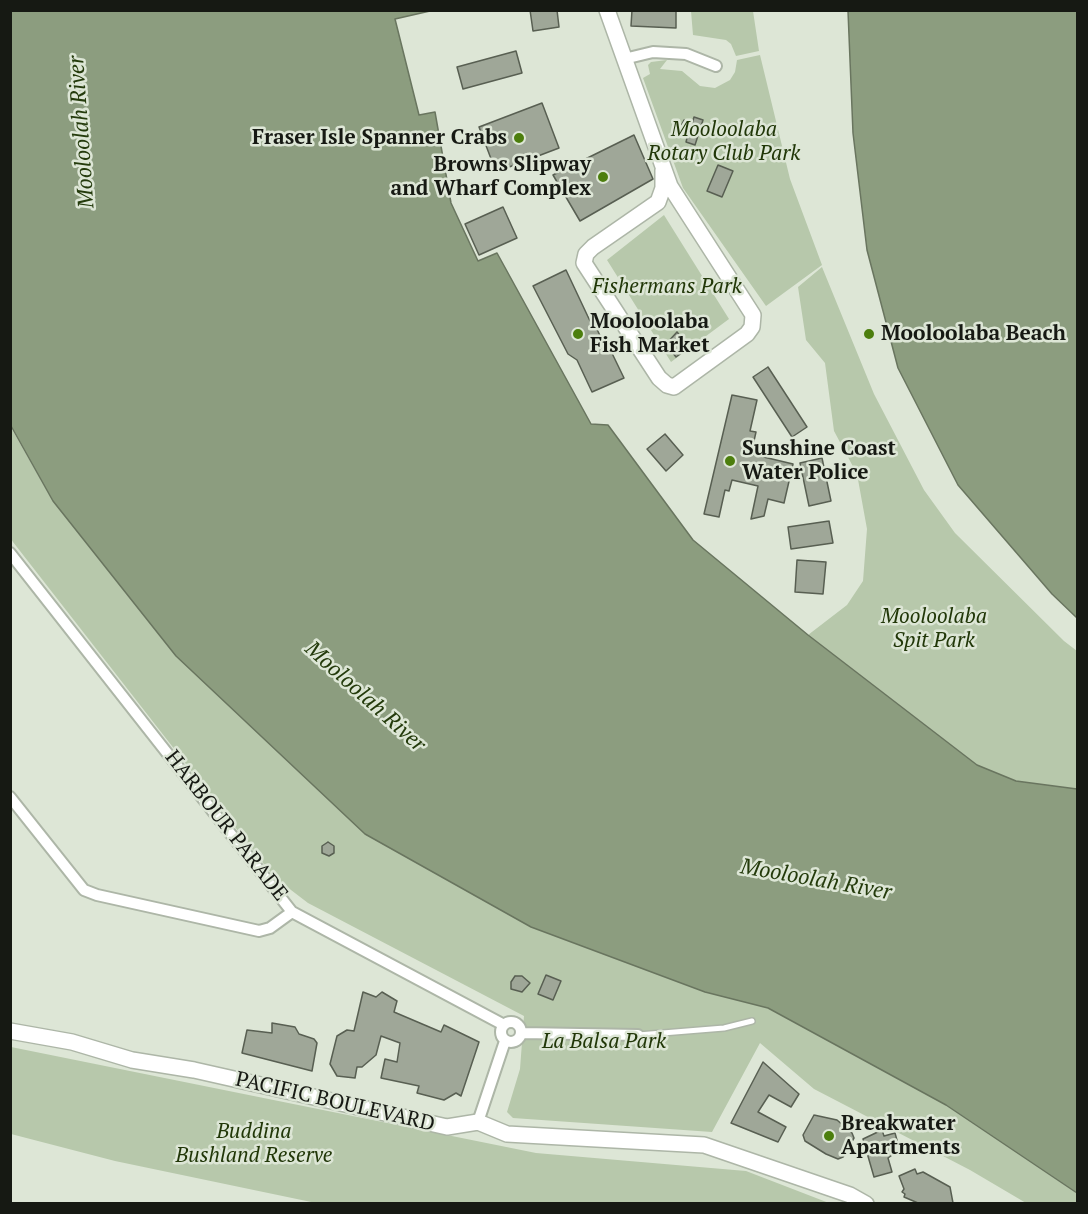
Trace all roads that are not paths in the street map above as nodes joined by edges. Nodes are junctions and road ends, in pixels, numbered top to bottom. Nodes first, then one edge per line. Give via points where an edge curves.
1 (607, 10) edge
2 (624, 59) junction
3 (716, 66) dead end
4 (663, 170) junction
5 (658, 202) junction
6 (682, 208) junction
7 (10, 553) edge
8 (10, 797) edge
9 (292, 912) junction
10 (752, 1021) dead end
11 (504, 1024) junction
12 (10, 1032) edge
13 (522, 1033) junction
14 (638, 1035) joint
15 (506, 1041) junction
16 (478, 1122) junction
17 (866, 1203) edge

1 - 2 street
2 - 3 street via 653,52 686,54
2 - 4 street
4 - 5 street
4 - 6 street
5 - 6 street
5 - 6 street via 593,247 584,263 659,378 674,387 747,334 753,321 750,309
7 - 9 street, HARBOUR PARADE
8 - 9 street via 84,890 259,931
9 - 11 street, HARBOUR PARADE
10 - 14 lane via 724,1028
11 - 13 street via 517,1023
11 - 15 street via 501,1035
12 - 16 street, PACIFIC BOULEVARD via 72,1042 106,1055 194,1070 447,1127
13 - 14 street
13 - 15 street via 517,1041
15 - 16 street
16 - 17 street via 507,1134 704,1145

